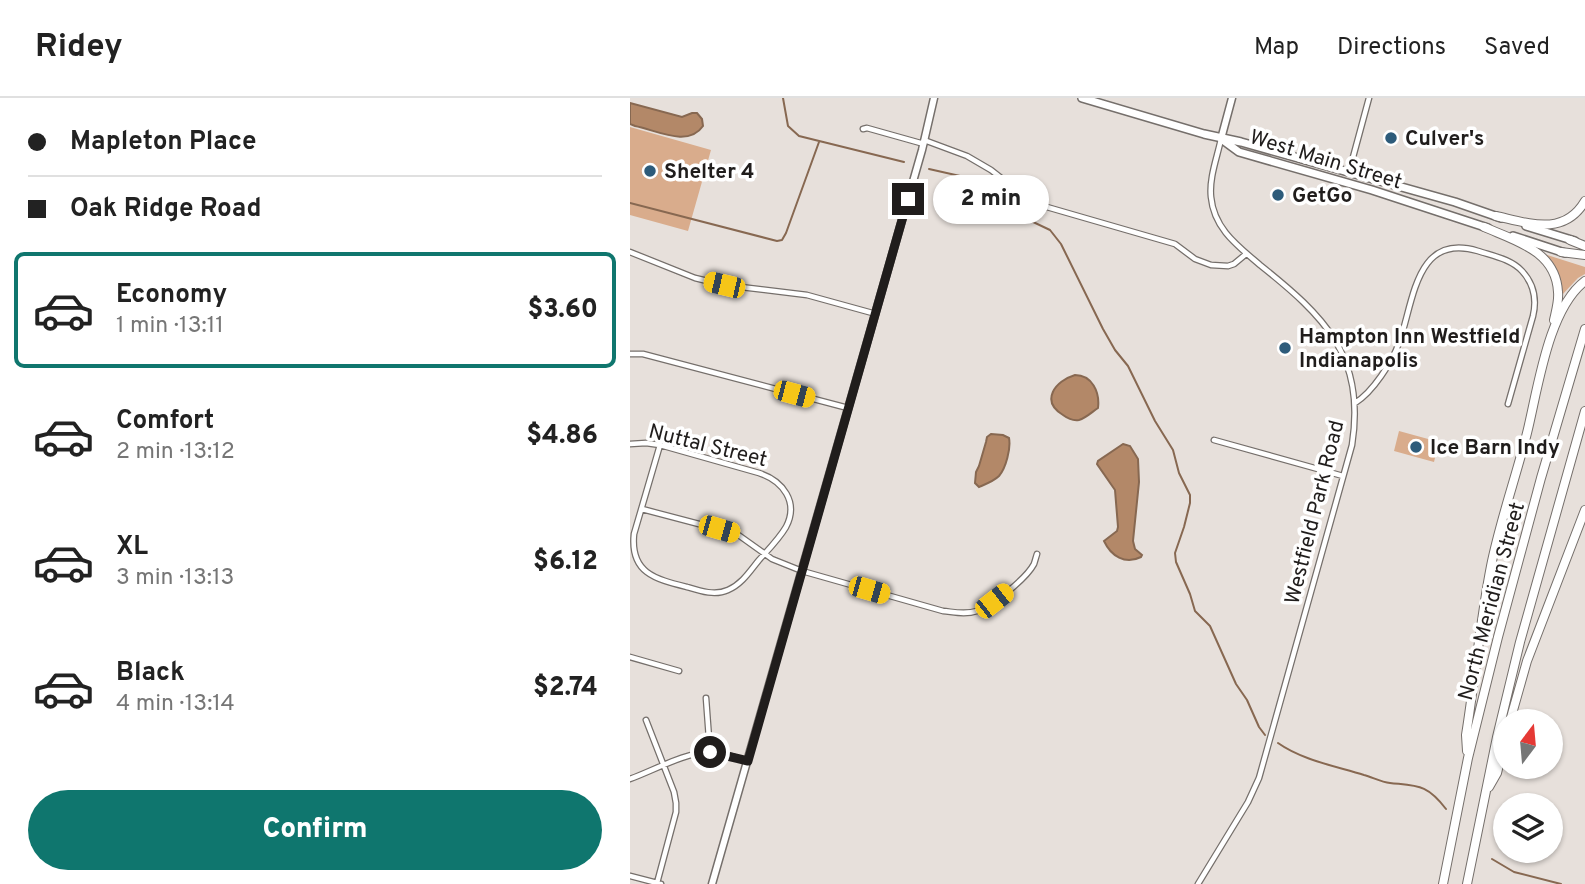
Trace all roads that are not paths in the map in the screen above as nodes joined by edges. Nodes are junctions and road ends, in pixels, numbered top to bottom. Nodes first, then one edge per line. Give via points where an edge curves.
1 (934, 98) edge
2 (1082, 98) edge
3 (1232, 98) edge
4 (1369, 98) edge
5 (863, 128) dead end
6 (1221, 139) junction
7 (924, 142) junction
8 (1349, 173) junction
9 (1585, 201) edge
10 (1496, 216) junction
11 (1484, 226) junction
12 (1570, 240) joint
13 (1585, 245) edge
14 (630, 252) edge
15 (1562, 252) joint
16 (1247, 254) junction
17 (1585, 257) edge
18 (1585, 281) edge
19 (876, 314) junction
20 (1553, 327) junction
21 (1585, 329) edge
22 (630, 354) edge
23 (1355, 403) junction
24 (1508, 404) dead end
25 (848, 408) junction
26 (1585, 411) edge
27 (1214, 440) dead end
28 (630, 444) edge
29 (660, 445) junction
30 (1343, 476) junction
31 (642, 509) junction
32 (1585, 510) edge
33 (765, 554) junction
34 (1037, 554) dead end
35 (802, 571) junction
36 (630, 657) edge
37 (679, 670) dead end
38 (706, 698) dead end
39 (1513, 709) edge
40 (646, 720) dead end
41 (710, 752) junction
42 (1468, 758) junction
43 (748, 761) junction
44 (664, 766) junction
45 (630, 779) edge
46 (1494, 779) edge
47 (1486, 792) junction
48 (630, 876) edge
49 (659, 883) edge
50 (712, 884) edge
51 (1198, 884) edge
52 (1443, 884) edge
53 (1467, 884) edge

1 - 7 street
2 - 6 main road
3 - 6 street
4 - 8 street
5 - 7 street
6 - 8 main road, West Main Street
6 - 11 main road, West Main Street via 1239,152
6 - 16 street, Westfield Park Road via 1212,202 1222,228
7 - 16 street via 967,156 1033,203 1175,244 1211,265 1228,266
7 - 19 street
8 - 10 main road, West Main Street
9 - 10 highway via 1567,220 1549,225
10 - 12 main road, West Main Street
11 - 15 main road, West Main Street
11 - 20 highway via 1546,260 1558,288
12 - 13 highway
14 - 19 street via 695,278 807,295
15 - 17 highway
16 - 23 street, Westfield Park Road via 1314,311 1331,332 1346,362
18 - 20 highway
19 - 25 street
20 - 42 highway via 1491,567 1466,735
21 - 42 highway, North Meridian Street via 1514,575
22 - 25 street
23 - 24 street via 1392,359 1420,272 1435,254 1455,248 1516,266 1535,295
23 - 30 street, Westfield Park Road via 1352,445
25 - 35 street
26 - 47 highway, North Meridian Street via 1524,629
27 - 30 street
28 - 29 street, Nuttal Street
29 - 31 street
29 - 33 street, Nuttal Street via 760,473 780,484 788,496 790,513 784,530
30 - 51 street, Westfield Park Road via 1254,793
31 - 33 street via 741,536
31 - 33 street via 634,534 635,556 646,572 663,580 724,592 740,583
32 - 39 highway
33 - 35 street
34 - 35 street via 1023,578 1003,594 980,610 960,614
35 - 43 street
36 - 37 street
38 - 41 street
40 - 44 street
41 - 43 street
41 - 44 street
42 - 52 highway, North Meridian Street
43 - 50 street
44 - 45 street
44 - 49 street via 676,808
46 - 47 highway
47 - 53 highway, North Meridian Street
48 - 49 street

